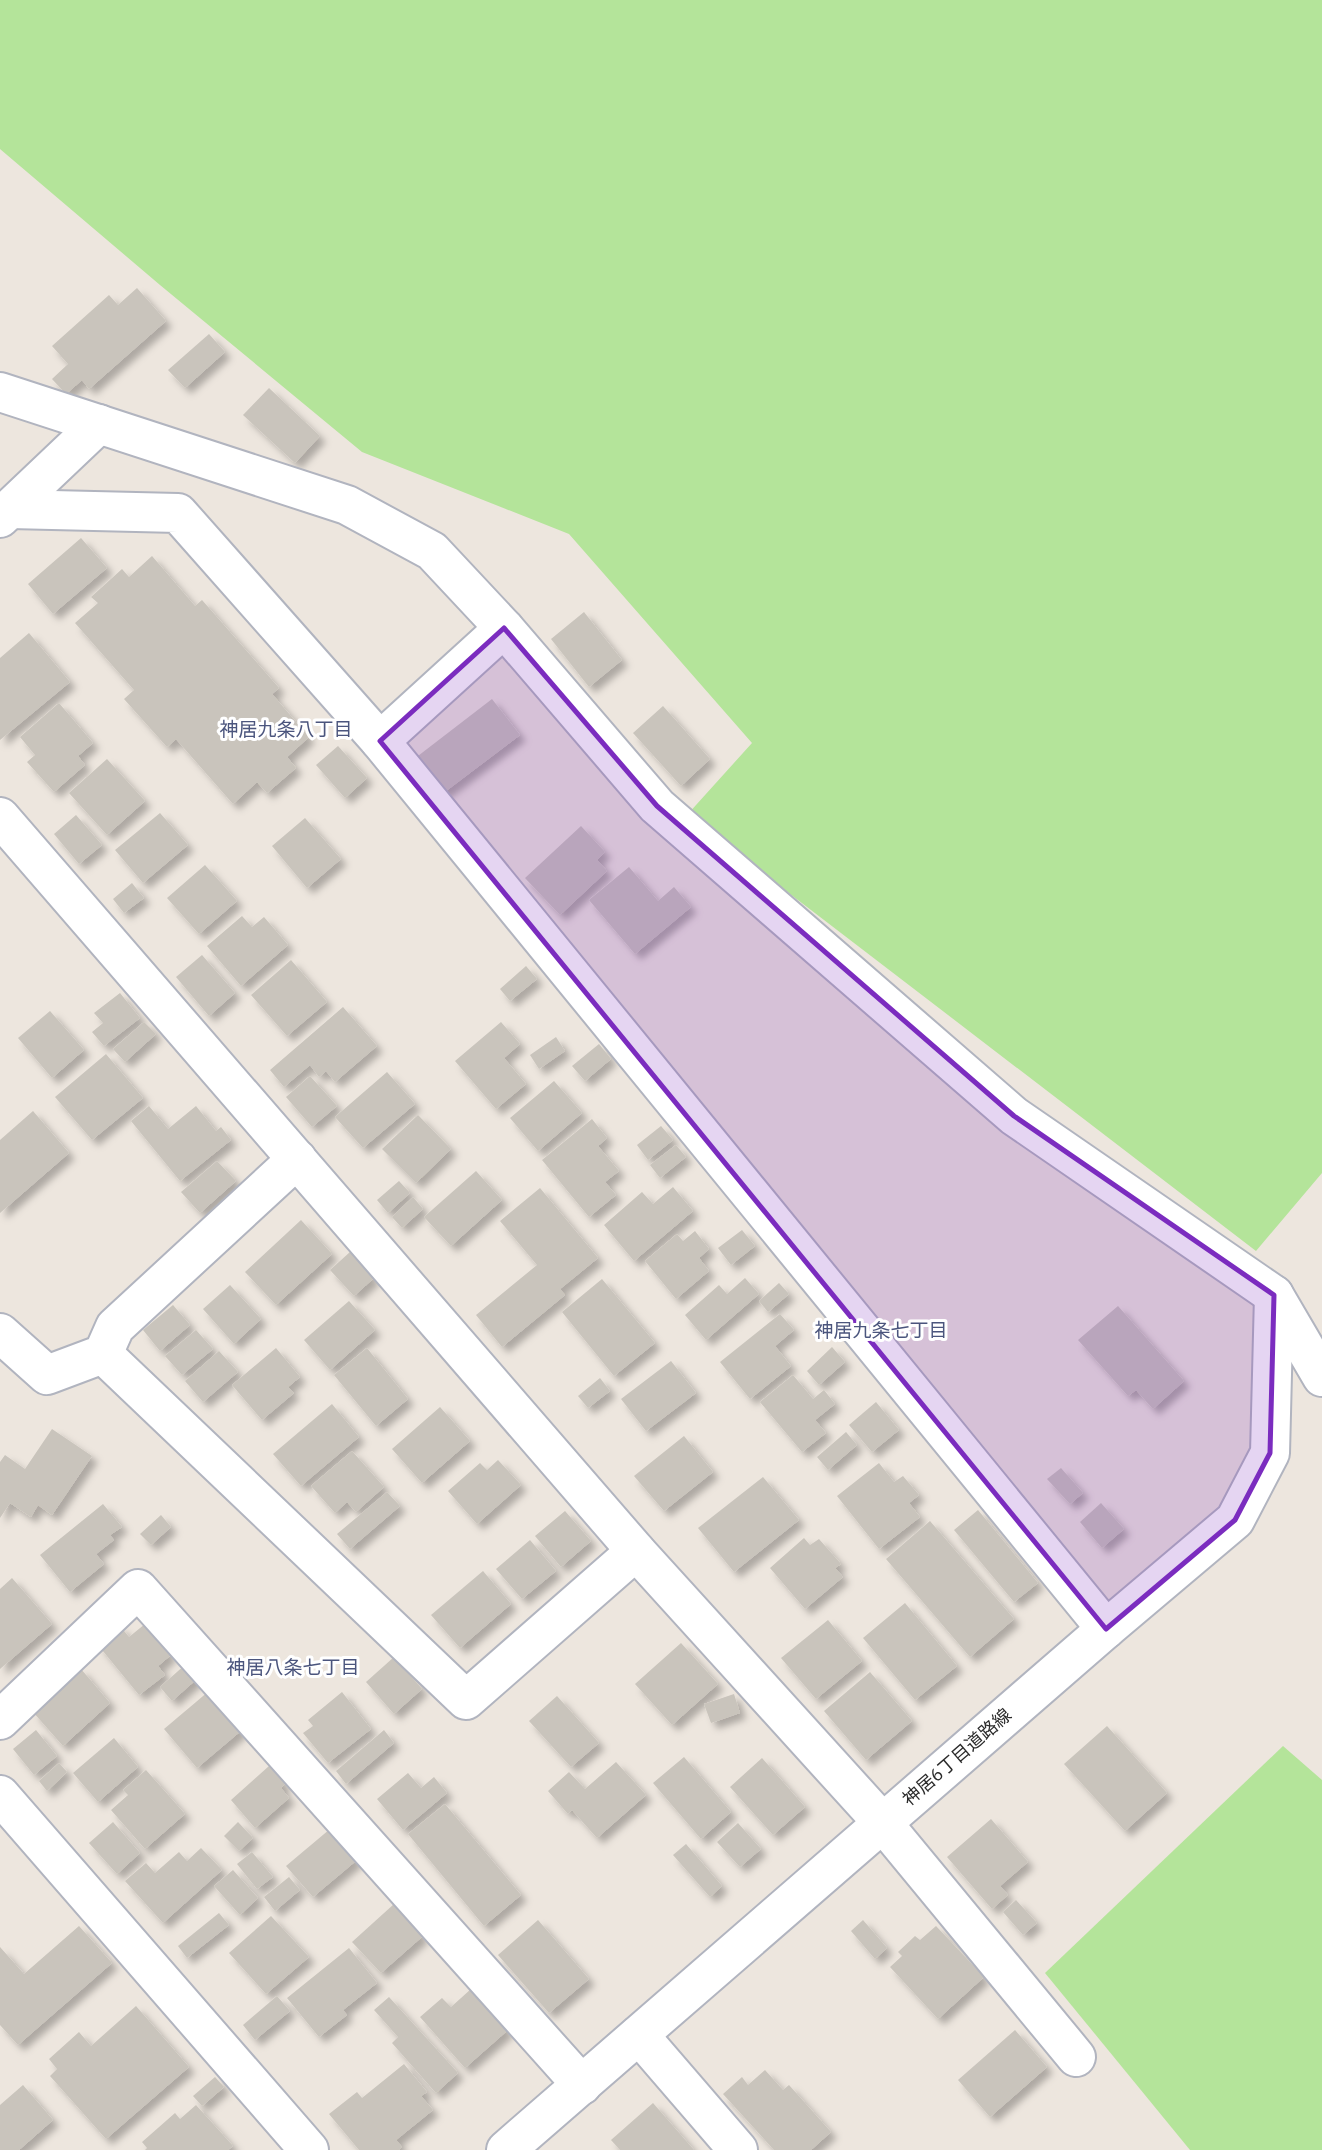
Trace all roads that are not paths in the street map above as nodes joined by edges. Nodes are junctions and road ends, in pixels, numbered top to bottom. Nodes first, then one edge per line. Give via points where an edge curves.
1 (0, 392) edge
2 (99, 424) junction
3 (5, 513) edge
4 (504, 628) junction
5 (380, 741) junction
6 (0, 817) edge
7 (297, 1159) junction
8 (1274, 1295) junction
9 (0, 1333) edge
10 (103, 1354) junction
11 (1322, 1377) edge
12 (636, 1551) junction
13 (1106, 1629) junction
14 (0, 1720) edge
15 (0, 1795) edge
16 (882, 1822) junction
17 (639, 2035) junction
18 (1076, 2057) dead end
19 (582, 2085) junction
20 (309, 2150) edge
21 (506, 2150) edge
22 (738, 2150) edge

1 - 2 street
2 - 3 street
2 - 4 street via 348,505 432,551
3 - 5 street via 178,513
4 - 5 street
4 - 8 street via 657,806 1014,1116
5 - 13 street
6 - 7 street
7 - 10 street via 115,1327
7 - 12 street
8 - 11 street
8 - 13 street, 神居6丁目道路線 via 1270,1453 1235,1520
9 - 10 street via 47,1375
10 - 12 street via 466,1700
12 - 16 street
13 - 16 street, 神居6丁目道路線
14 - 19 street via 138,1589
15 - 20 street
16 - 17 street, 神居6丁目道路線
16 - 18 street
17 - 19 street, 神居6丁目道路線
17 - 22 street
19 - 21 street, 神居6丁目道路線

